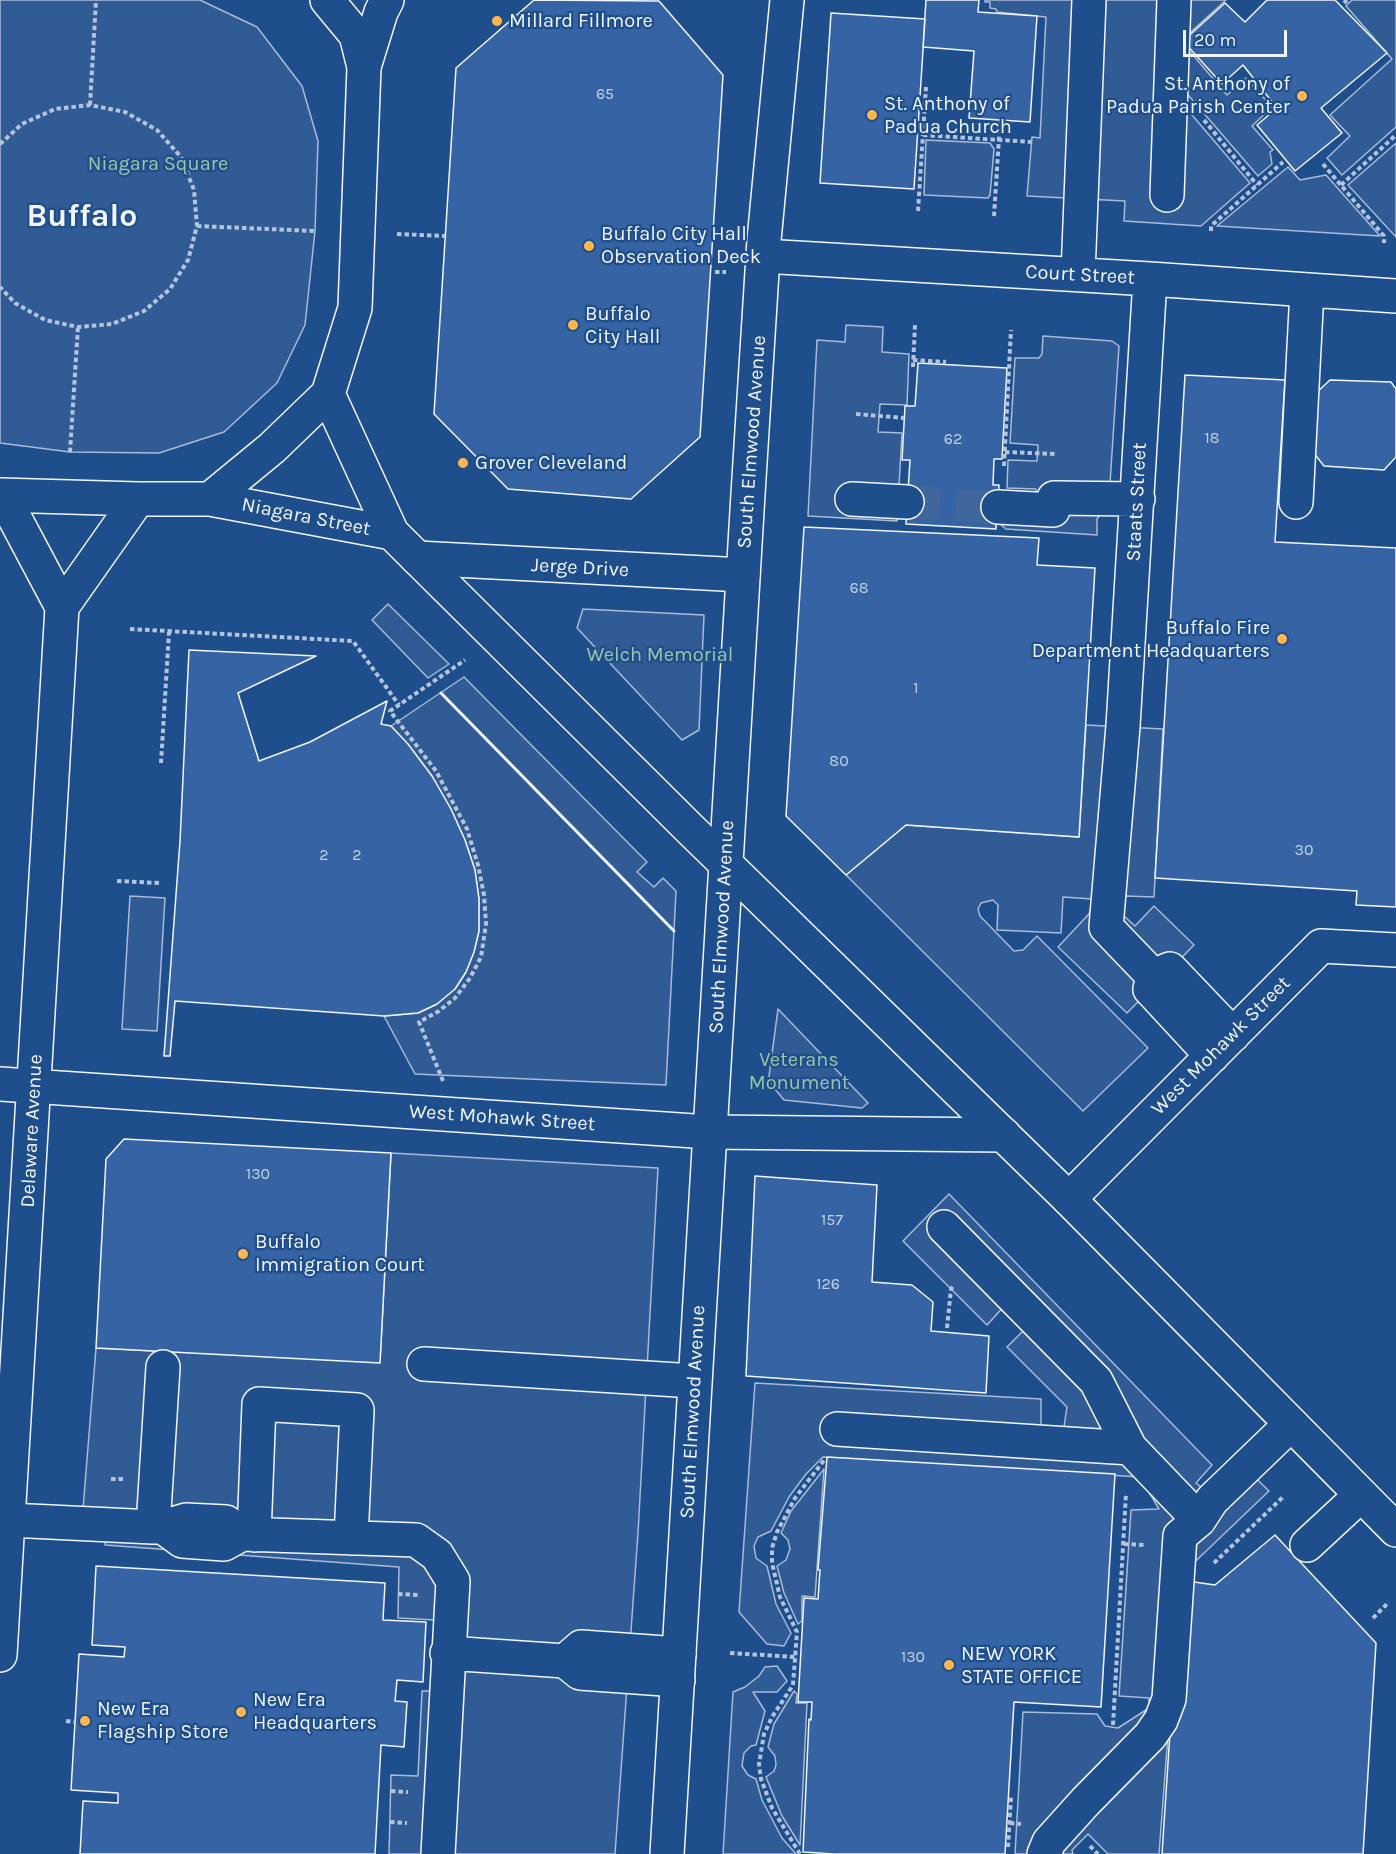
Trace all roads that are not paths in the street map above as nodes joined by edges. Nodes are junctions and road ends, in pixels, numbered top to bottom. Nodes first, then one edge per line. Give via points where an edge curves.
1 (327, 0) edge
2 (387, 0) edge
3 (788, 0) edge
4 (1089, 0) edge
5 (1174, 0) edge
6 (364, 67) junction
7 (1167, 195) dead end
8 (763, 256) junction
9 (1078, 274) junction
10 (1150, 279) junction
11 (1307, 290) junction
12 (1396, 296) edge
13 (328, 394) junction
14 (2, 495) edge
15 (138, 499) junction
16 (210, 499) junction
17 (852, 499) dead end
18 (1138, 500) junction
19 (907, 502) tunnel mouth
20 (1296, 502) dead end
21 (998, 507) tunnel mouth
22 (392, 533) junction
23 (417, 558) junction
24 (743, 575) junction
25 (62, 607) junction
26 (725, 862) junction
27 (1396, 950) edge
28 (1222, 1045) junction
29 (0, 1084) edge
30 (35, 1086) junction
31 (709, 1132) junction
32 (1004, 1135) junction
33 (1069, 1199) junction
34 (944, 1227) dead end
35 (9, 1354) edge
36 (424, 1364) dead end
37 (163, 1367) dead end
38 (694, 1381) junction
39 (1299, 1432) junction
40 (831, 1443) road end
41 (1130, 1448) junction
42 (6, 1452) edge
43 (1361, 1495) junction
44 (9, 1520) junction
45 (1199, 1520) junction
46 (158, 1527) junction
47 (1396, 1530) edge
48 (248, 1534) junction
49 (351, 1538) junction
50 (1307, 1545) dead end
51 (0, 1646) edge
52 (447, 1653) junction
53 (678, 1667) junction
54 (438, 1854) edge
55 (667, 1854) edge
56 (1044, 1854) edge

1 - 6 main road via 356,35
2 - 6 main road
3 - 8 main road, South Elmwood Avenue
4 - 9 main road
5 - 7 main road
6 - 13 main road via 357,293
8 - 9 main road, Court Street
8 - 24 main road, South Elmwood Avenue
9 - 10 main road, Court Street
10 - 11 main road, Court Street
10 - 18 main road, Staats Street
11 - 12 main road, Court Street
11 - 20 main road
13 - 16 main road via 272,448
13 - 22 main road, Niagara Street
14 - 15 main road
14 - 25 main road
15 - 16 main road
15 - 25 main road
16 - 22 main road, Niagara Street
17 - 19 main road
18 - 21 main road
18 - 28 main road, Staats Street via 1106,927 1153,976 1150,989
22 - 23 main road
23 - 24 main road, Jerge Drive
23 - 26 main road
24 - 26 main road, South Elmwood Avenue
25 - 30 main road, Delaware Avenue
26 - 31 main road, South Elmwood Avenue
26 - 32 main road
27 - 28 main road, West Mohawk Street via 1321,946
28 - 33 main road, West Mohawk Street
29 - 30 main road, West Mohawk Street
30 - 31 main road, West Mohawk Street
30 - 35 main road, Delaware Avenue
31 - 32 main road, West Mohawk Street
31 - 38 main road, South Elmwood Avenue
32 - 33 main road
33 - 39 main road
34 - 41 main road via 1096,1381
35 - 42 main road, Delaware Avenue
36 - 38 main road
37 - 46 main road
38 - 53 main road, South Elmwood Avenue
39 - 43 main road
39 - 45 main road via 1212,1500
40 - 41 main road
41 - 45 main road
42 - 44 main road, Delaware Avenue
43 - 47 main road
43 - 50 main road
44 - 46 main road
44 - 51 main road, Delaware Avenue
45 - 56 main road via 1180,1536 1168,1700 1161,1720 1049,1842
46 - 48 main road via 182,1541 224,1545
48 - 49 main road
48 - 49 main road via 259,1404 357,1410
49 - 52 main road via 416,1540 437,1554 453,1581
52 - 53 main road via 565,1661 580,1673
52 - 54 main road
53 - 55 main road, South Elmwood Avenue

